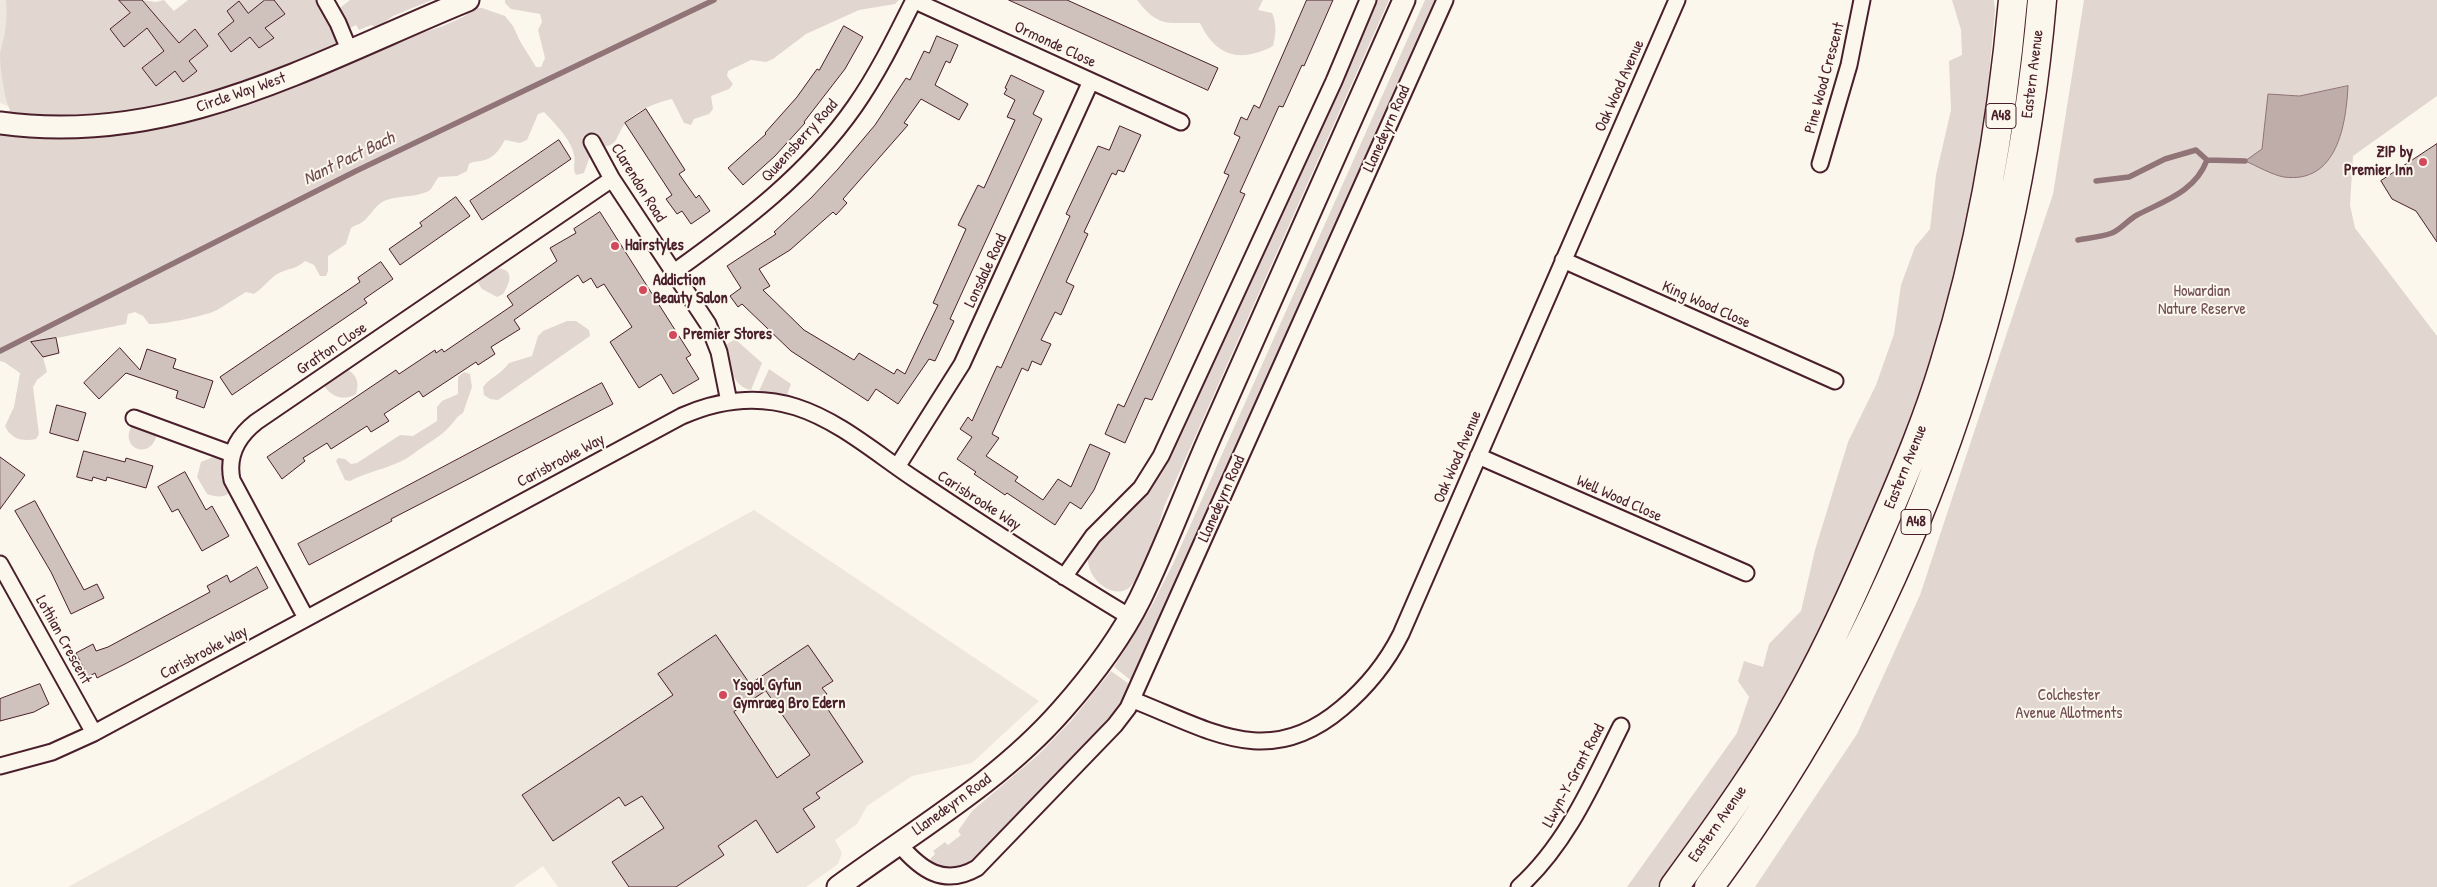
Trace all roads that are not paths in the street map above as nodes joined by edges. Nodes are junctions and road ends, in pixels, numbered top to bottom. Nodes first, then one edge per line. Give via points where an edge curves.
1 (325, 0) edge
2 (468, 0) edge
3 (914, 0) edge
4 (1368, 0) edge
5 (1404, 0) edge
6 (1445, 0) edge
7 (1677, 0) edge
8 (1862, 0) edge
9 (2002, 0) edge
10 (2014, 0) edge
11 (2042, 0) edge
12 (2057, 0) edge
13 (2009, 47) junction
14 (350, 52) junction
15 (1091, 81) junction
16 (2028, 118) junction
17 (1182, 122) dead end
18 (0, 123) edge
19 (592, 142) dead end
20 (1820, 164) dead end
21 (612, 179) junction
22 (1563, 260) junction
23 (674, 272) junction
24 (1835, 381) dead end
25 (729, 402) junction
26 (134, 418) dead end
27 (232, 454) junction
28 (1478, 456) junction
29 (897, 467) junction
30 (0, 564) edge
31 (1746, 573) dead end
32 (1064, 577) junction
33 (1130, 617) junction
34 (306, 618) junction
35 (1133, 700) junction
36 (1621, 726) dead end
37 (94, 732) junction
38 (0, 766) edge
39 (899, 844) junction
40 (838, 887) edge
41 (1519, 887) edge
42 (1674, 887) edge
43 (1708, 887) edge

1 - 14 street
2 - 14 street, Circle Way West
3 - 15 street, Ormonde Close
3 - 23 street, Queensberry Road via 865,91 832,136 762,207
4 - 32 street via 1334,81 1161,456 1141,488 1092,536
5 - 33 street, Llanedeyrn Road
6 - 35 street, Llanedeyrn Road
7 - 22 street, Oak Wood Avenue
8 - 20 street, Pine Wood Crescent via 1849,65
9 - 13 highway, A48
10 - 13 highway, Eastern Avenue / A48
11 - 16 highway, Eastern Avenue / A48
12 - 16 highway, A48 via 2050,39
13 - 42 highway, Eastern Avenue / A48 via 2000,121 1980,231 1944,366 1914,451 1853,594 1810,678 1762,760
14 - 18 street, Circle Way West via 240,95 176,115 94,125
15 - 17 street, Ormonde Close
15 - 29 street, Lonsdale Road via 962,364
16 - 43 highway, Eastern Avenue / A48 via 1995,284 1965,388 1910,537 1883,598 1792,766
19 - 21 street, Clarendon Road
21 - 23 street, Clarendon Road
21 - 27 street, Grafton Close via 256,422 238,440
22 - 24 street, King Wood Close
22 - 28 street, Oak Wood Avenue
23 - 25 street, Clarendon Road via 714,338 723,365
25 - 29 street, Carisbrooke Way via 764,401 812,413
25 - 34 street, Carisbrooke Way via 682,416
26 - 27 street
27 - 34 street via 232,480
28 - 31 street, Well Wood Close
28 - 35 street, Oak Wood Avenue via 1392,652 1367,685 1325,722 1290,739 1248,741 1209,731
29 - 32 street, Carisbrooke Way
30 - 37 street, Lothian Crescent
32 - 33 street, Carisbrooke Way
33 - 39 street, Llanedeyrn Road via 1102,662 1036,737 1002,768
34 - 37 street, Carisbrooke Way
35 - 39 street, Llanedeyrn Road via 1115,725 963,879 946,882 930,876
36 - 41 street, Llwyn-Y-Grant Road via 1568,828
37 - 38 street, Carisbrooke Way via 52,752
39 - 40 street, Llanedeyrn Road

